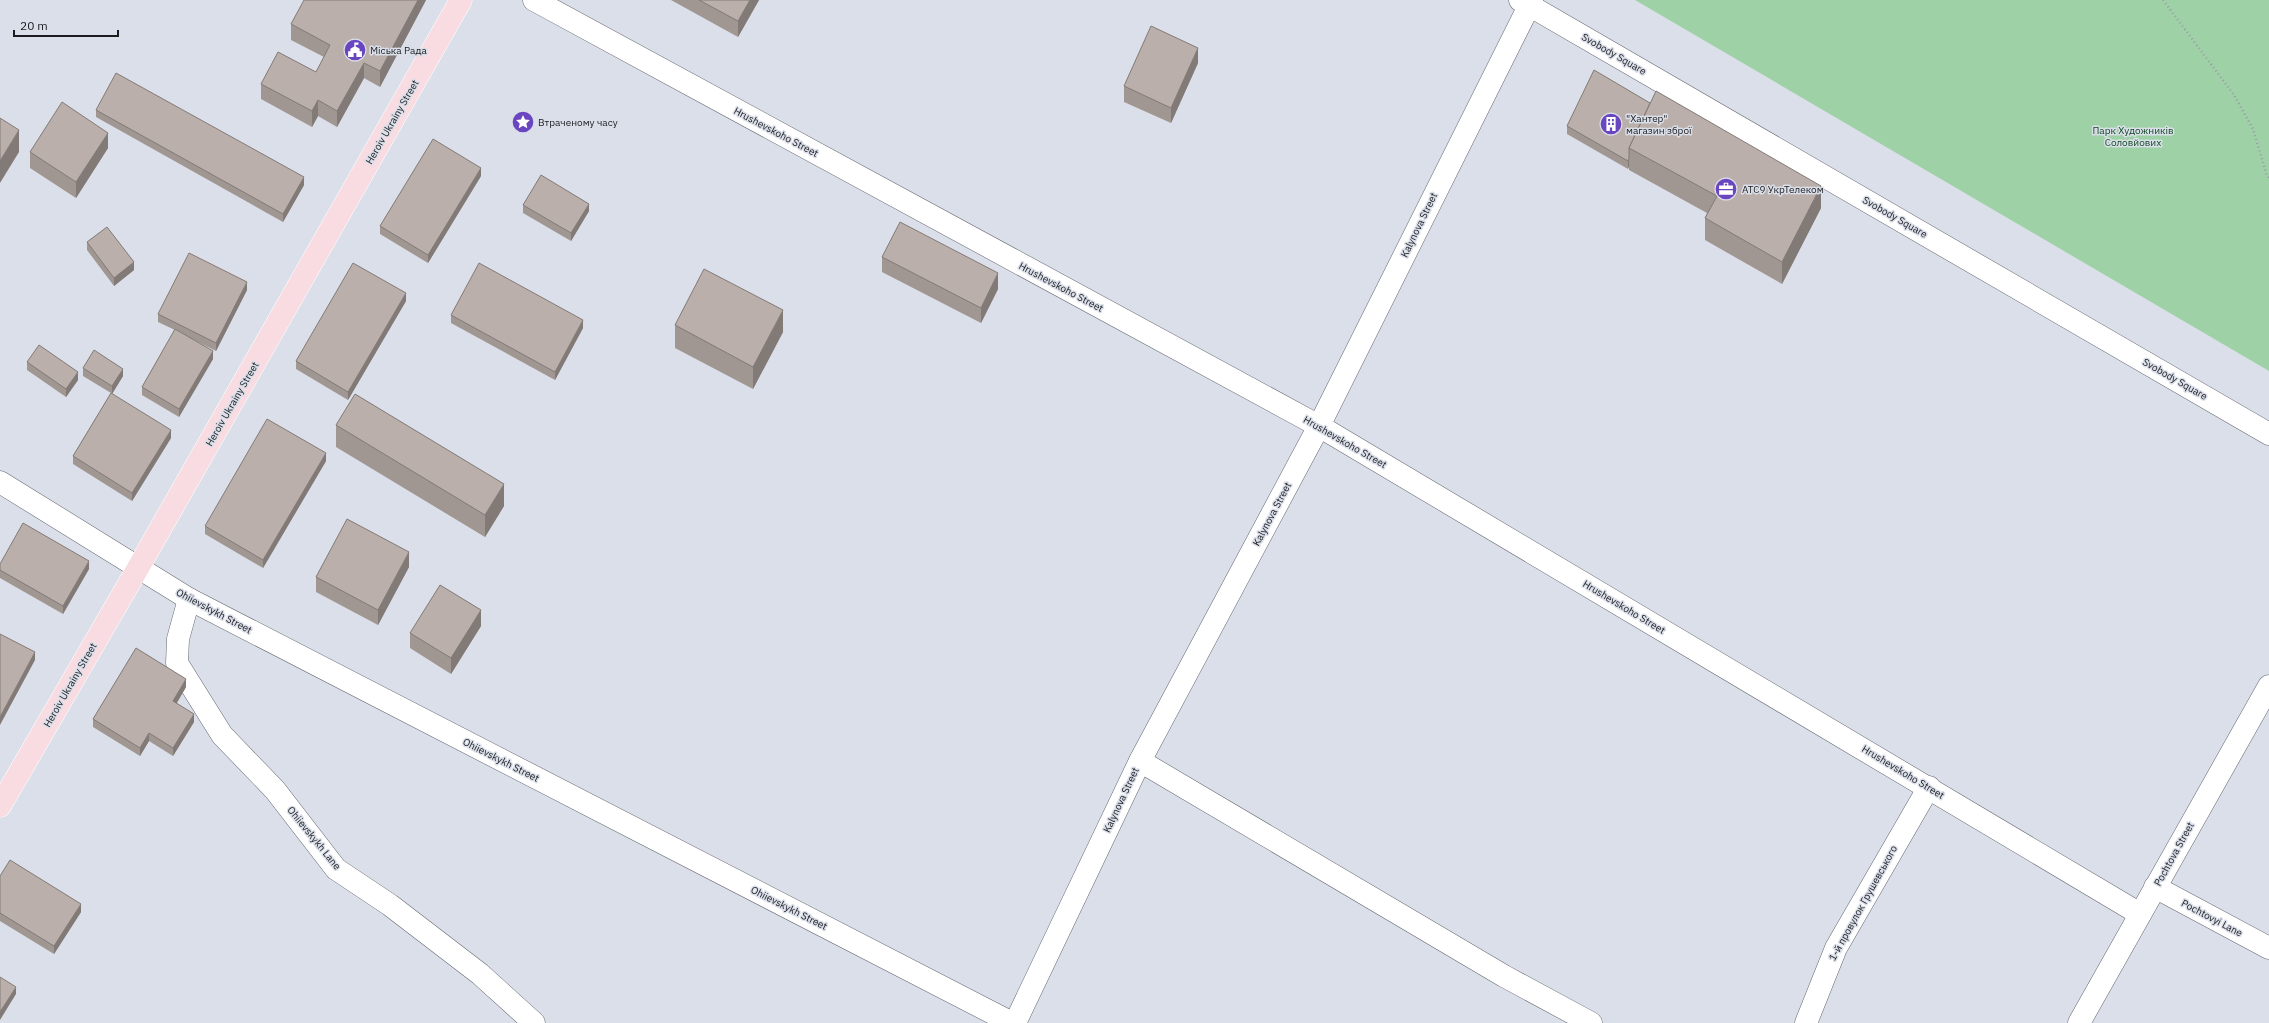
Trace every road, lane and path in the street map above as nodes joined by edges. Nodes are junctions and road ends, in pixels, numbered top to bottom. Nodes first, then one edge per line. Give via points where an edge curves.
1 (461, 0) edge
2 (534, 0) edge
3 (2163, 0) edge
4 (1527, 2) edge
5 (2269, 178) edge
6 (1319, 426) junction
7 (2269, 434) edge
8 (0, 482) edge
9 (138, 568) junction
10 (189, 599) junction
11 (2269, 686) edge
12 (1140, 761) junction
13 (1929, 787) junction
14 (0, 806) edge
15 (2155, 887) junction
16 (2140, 914) junction
17 (2269, 948) edge
18 (534, 1023) edge
19 (1012, 1023) edge
20 (1015, 1023) edge
21 (1591, 1023) edge
22 (1806, 1023) edge
23 (2079, 1023) edge

1 - 9 main road, Heroiv Ukrainy Street
2 - 6 street, Hrushevskoho Street
3 - 5 path via 2234,95 2253,129
4 - 6 street, Kalynova Street
4 - 7 street, Svobody Square
6 - 12 street, Kalynova Street
6 - 13 street, Hrushevskoho Street
8 - 9 street, Ohiievskykh Street
9 - 10 street, Ohiievskykh Street
9 - 14 main road, Heroiv Ukrainy Street
10 - 18 street, Ohiievskykh Lane via 178,639 177,663 222,735 275,790 336,869 480,974
10 - 19 street, Ohiievskykh Street
11 - 15 street, Pochtova Street
12 - 20 street, Kalynova Street
12 - 21 street via 1497,972
13 - 16 street, Hrushevskoho Street
13 - 22 street, 1-й провулок Грушевського via 1836,948
15 - 16 street, Pochtova Street
15 - 17 street, Pochtovyi Lane
16 - 23 street, Pochtova Street

